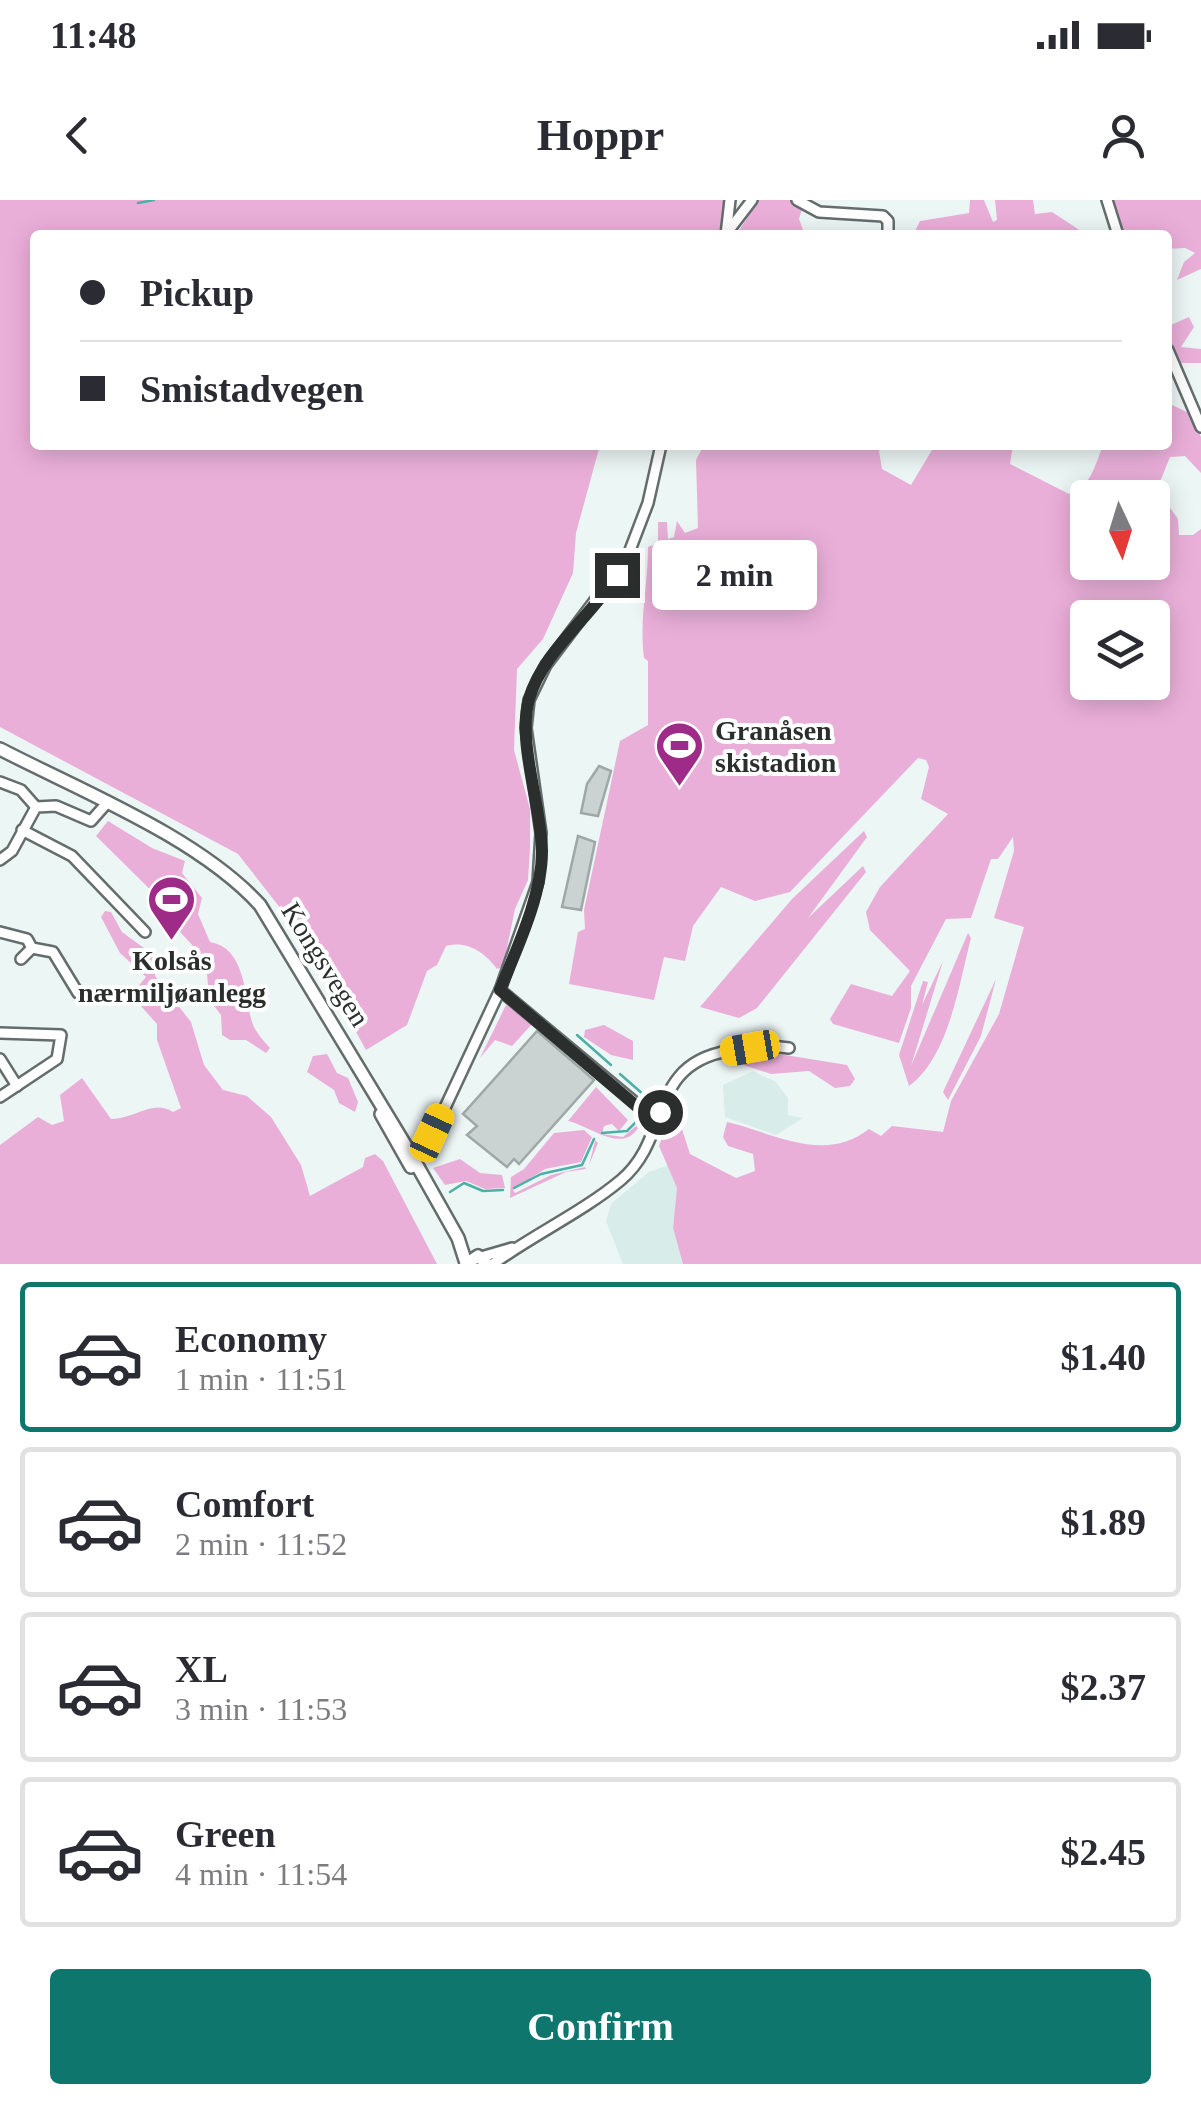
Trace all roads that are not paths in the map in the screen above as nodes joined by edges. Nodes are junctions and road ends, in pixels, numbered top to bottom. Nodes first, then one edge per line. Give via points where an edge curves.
1 (730, 200) edge
2 (752, 200) edge
3 (798, 200) edge
4 (1107, 200) edge
5 (726, 230) edge
6 (729, 230) edge
7 (888, 230) edge
8 (1116, 230) edge
9 (1172, 359) edge
10 (1201, 427) edge
11 (659, 450) edge
12 (0, 748) edge
13 (0, 782) edge
14 (105, 806) junction
15 (36, 808) junction
16 (22, 830) junction
17 (0, 860) edge
18 (0, 932) edge
19 (145, 932) dead end
20 (32, 948) junction
21 (21, 959) dead end
22 (500, 990) junction
23 (78, 993) dead end
24 (0, 1033) edge
25 (789, 1048) dead end
26 (0, 1059) edge
27 (17, 1086) junction
28 (0, 1097) edge
29 (656, 1120) junction
30 (412, 1162) junction
31 (478, 1261) edge

1 - 5 street
2 - 6 street
3 - 7 street via 820,212 883,216
4 - 8 street
9 - 10 street
11 - 22 street via 626,558 546,665 529,700 540,870
12 - 14 main road, Kongsvegen
13 - 15 street via 21,790
14 - 15 street via 87,821 56,806
14 - 30 main road, Kongsvegen via 231,876 260,905
15 - 16 street
16 - 17 street
16 - 19 street via 72,856
18 - 20 street via 27,938
20 - 21 street
20 - 23 street via 53,952
22 - 29 street
22 - 30 street via 426,1146
24 - 27 street via 61,1035 61,1054
25 - 29 street via 696,1060 672,1082
26 - 27 street
27 - 28 street
29 - 31 street via 621,1180 514,1247
30 - 31 main road, Kongsvegen

